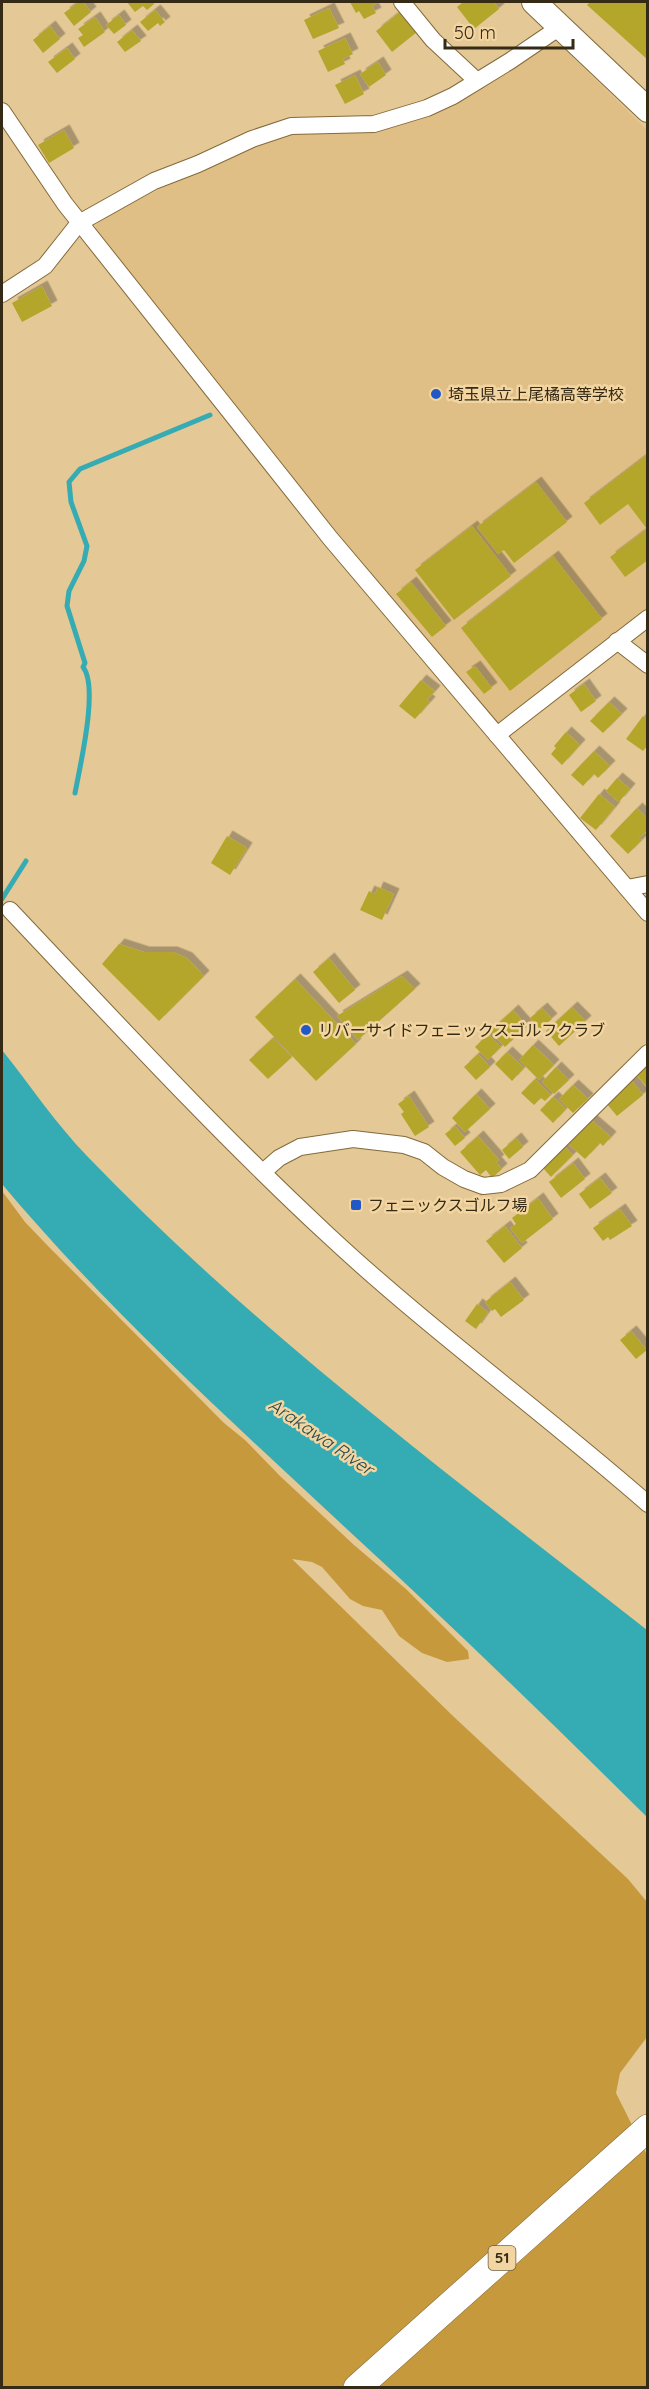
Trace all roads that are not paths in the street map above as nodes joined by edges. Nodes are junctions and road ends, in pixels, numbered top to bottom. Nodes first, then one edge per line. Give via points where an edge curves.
1 (402, 2) edge
2 (534, 2) edge
3 (560, 27) junction
4 (477, 81) junction
5 (648, 110) edge
6 (2, 111) edge
7 (79, 223) junction
8 (2, 294) edge
9 (648, 618) edge
10 (617, 641) junction
11 (648, 665) edge
12 (497, 735) junction
13 (648, 884) edge
14 (627, 888) junction
15 (10, 910) dead end
16 (648, 913) edge
17 (648, 1053) edge
18 (263, 1172) junction
19 (648, 1504) edge
20 (648, 2128) edge
21 (357, 2388) edge

1 - 4 street via 433,40
2 - 3 street
3 - 4 street
3 - 5 street
4 - 7 street via 427,108 374,124 291,126 252,139 154,181
6 - 7 street
7 - 8 street via 45,266
7 - 12 street via 330,538
9 - 10 street
10 - 11 street
10 - 12 street
12 - 14 street
13 - 14 street
14 - 16 street
15 - 18 street
17 - 18 street via 530,1170 501,1184 483,1186 464,1179 424,1152 404,1145 353,1139 300,1147
18 - 19 street via 384,1286
20 - 21 main road, 51

